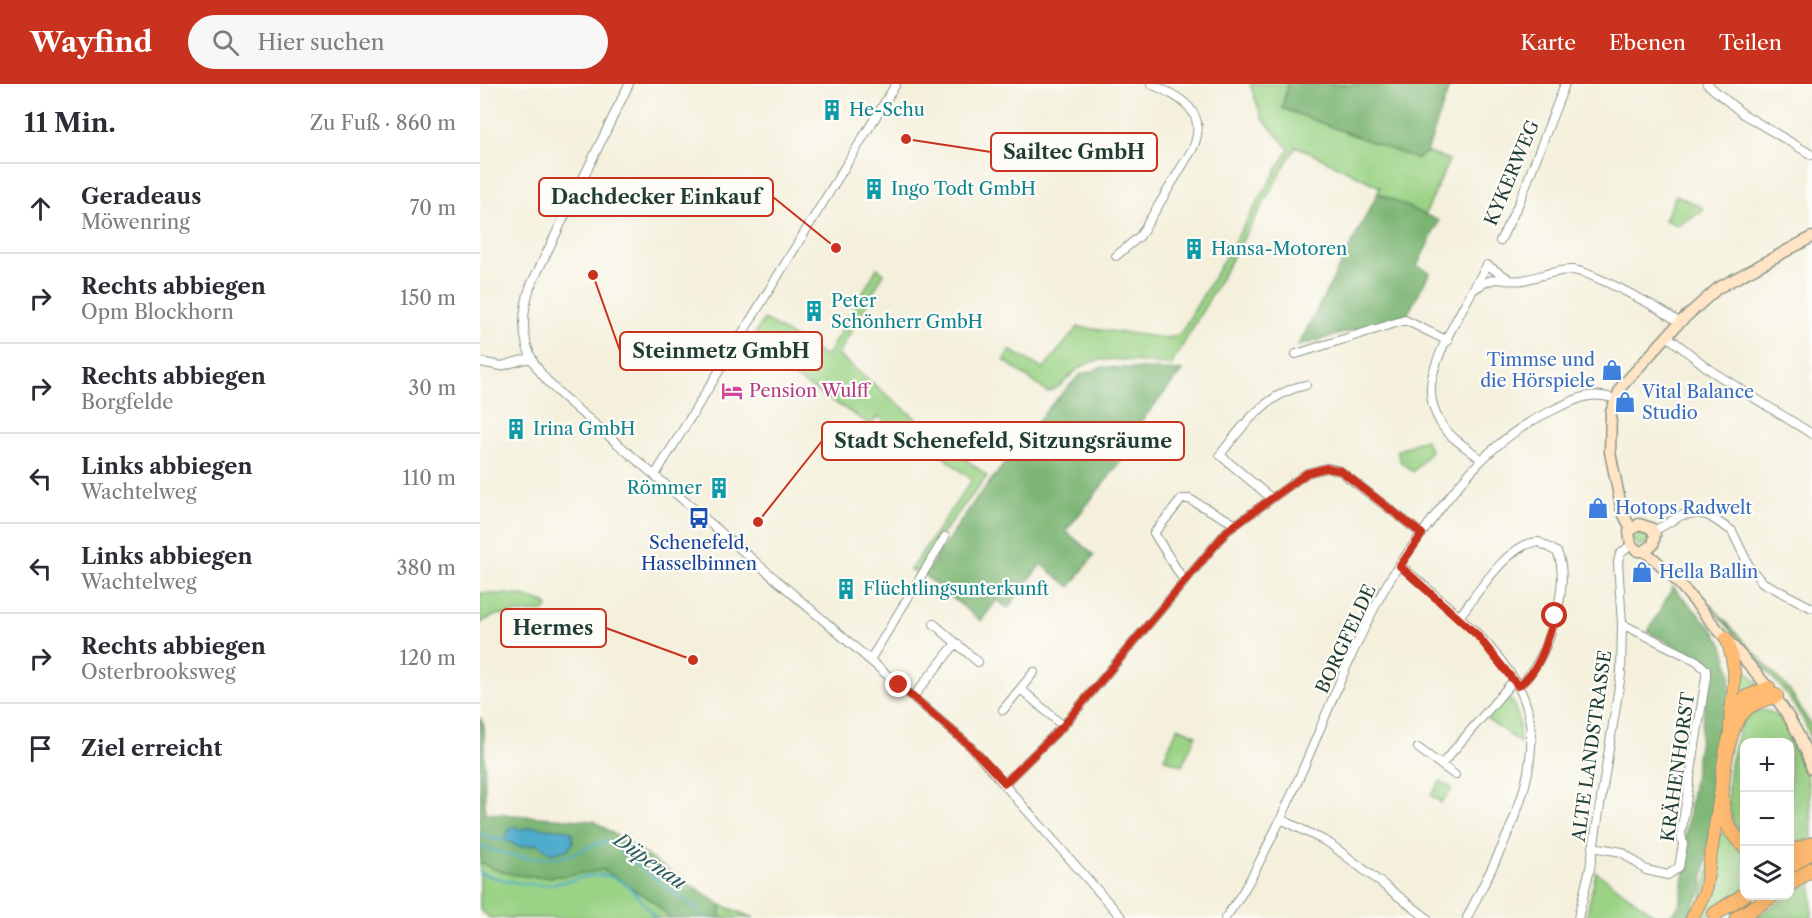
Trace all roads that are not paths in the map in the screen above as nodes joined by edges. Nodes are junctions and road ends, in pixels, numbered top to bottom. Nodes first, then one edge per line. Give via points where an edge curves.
1 (629, 84) edge
2 (896, 84) edge
3 (1151, 84) edge
4 (1564, 84) edge
5 (1707, 84) edge
6 (1812, 155) edge
7 (1812, 237) edge
8 (1500, 241) dead end
9 (1116, 256) dead end
10 (1509, 279) junction
11 (1475, 289) junction
12 (1679, 323) junction
13 (1667, 336) junction
14 (1448, 341) junction
15 (1296, 354) dead end
16 (530, 358) junction
17 (480, 362) edge
18 (1306, 385) dead end
19 (1615, 399) junction
20 (1812, 434) edge
21 (1481, 459) junction
22 (655, 475) junction
23 (1271, 498) junction
24 (1235, 524) junction
25 (1635, 527) junction
26 (1654, 531) junction
27 (1422, 534) junction
28 (945, 537) dead end
29 (1630, 546) junction
30 (1648, 548) junction
31 (1400, 566) junction
32 (1184, 581) junction
33 (1812, 608) edge
34 (1458, 617) junction
35 (934, 624) dead end
36 (1622, 624) junction
37 (1726, 638) junction
38 (956, 643) junction
39 (870, 660) junction
40 (978, 662) dead end
41 (1034, 672) dead end
42 (1516, 683) junction
43 (1022, 690) junction
44 (1772, 692) junction
45 (914, 697) junction
46 (1003, 710) dead end
47 (1733, 710) junction
48 (1063, 726) junction
49 (1730, 740) junction
50 (1418, 748) dead end
51 (1441, 765) junction
52 (1812, 769) edge
53 (1455, 775) dead end
54 (1005, 783) junction
55 (1723, 785) junction
56 (1281, 819) junction
57 (1740, 841) edge
58 (1812, 844) edge
59 (1593, 847) junction
60 (1794, 851) edge
61 (1812, 851) edge
62 (1794, 863) edge
63 (1812, 869) edge
64 (1794, 881) edge
65 (1740, 898) edge
66 (1766, 900) edge
67 (1769, 900) edge
68 (1712, 916) edge
69 (1122, 918) edge
70 (1226, 918) edge
71 (1427, 918) edge
72 (1467, 918) edge
73 (1578, 918) edge
74 (1692, 918) edge
75 (1737, 918) edge
76 (1749, 918) edge

1 - 16 street via 530,287 523,324
2 - 22 street
3 - 9 street via 1186,104 1196,118 1198,133 1193,148 1140,236
4 - 8 street, KYKERWEG via 1519,203
5 - 6 street via 1743,114
7 - 12 main road via 1724,284
10 - 11 street via 1491,279
10 - 11 street via 1487,265
10 - 12 street via 1561,271 1584,273
11 - 14 street
12 - 13 main road
13 - 19 main road via 1636,368
13 - 20 street via 1713,372
14 - 15 street via 1411,322 1398,321
14 - 21 street via 1433,373 1432,399 1446,431
16 - 17 street via 501,366
16 - 22 street via 549,385
18 - 23 street via 1268,402 1240,428 1220,455
19 - 21 street, BORGFELDE via 1586,395 1527,424
19 - 25 main road via 1611,452 1622,511
21 - 27 street, BORGFELDE
22 - 39 street
23 - 24 street
23 - 27 street via 1317,468 1334,469 1349,476
24 - 32 street
24 - 32 street via 1182,499 1154,533
25 - 26 main road via 1647,526
25 - 29 main road via 1628,537
26 - 30 main road
26 - 33 street via 1682,515 1709,516 1732,531 1750,568 1762,582
27 - 31 street, BORGFELDE
28 - 39 street
29 - 30 main road via 1638,550
29 - 36 street, ALTE LANDSTRASSE via 1620,554 1618,562
30 - 37 main road
31 - 34 street
31 - 56 street, BORGFELDE via 1367,623
32 - 48 street
34 - 42 street
34 - 42 street via 1518,548 1539,542 1557,552 1562,577 1553,624 1529,676
35 - 38 street
36 - 59 street, ALTE LANDSTRASSE via 1621,674
36 - 59 street, KRÄHENHORST via 1697,662 1706,670 1706,677 1679,867 1668,875 1653,872 1622,852
37 - 44 main road
37 - 47 main road via 1736,674
38 - 40 street
38 - 45 street
39 - 45 street
41 - 43 street
42 - 51 street
42 - 72 street via 1531,729 1526,782 1509,830
43 - 46 street
43 - 48 street
44 - 47 main road via 1747,696
44 - 49 highway via 1743,712
44 - 52 main road via 1799,732
45 - 54 street
47 - 49 main road
48 - 54 street
49 - 55 highway
50 - 51 street
51 - 53 street
54 - 69 street
55 - 57 highway via 1726,823
55 - 74 main road via 1705,892
56 - 70 street, BORGFELDE
56 - 71 street via 1329,843
58 - 60 highway
59 - 73 street, ALTE LANDSTRASSE
61 - 62 highway
63 - 64 highway
65 - 68 highway
66 - 75 highway
67 - 76 highway

